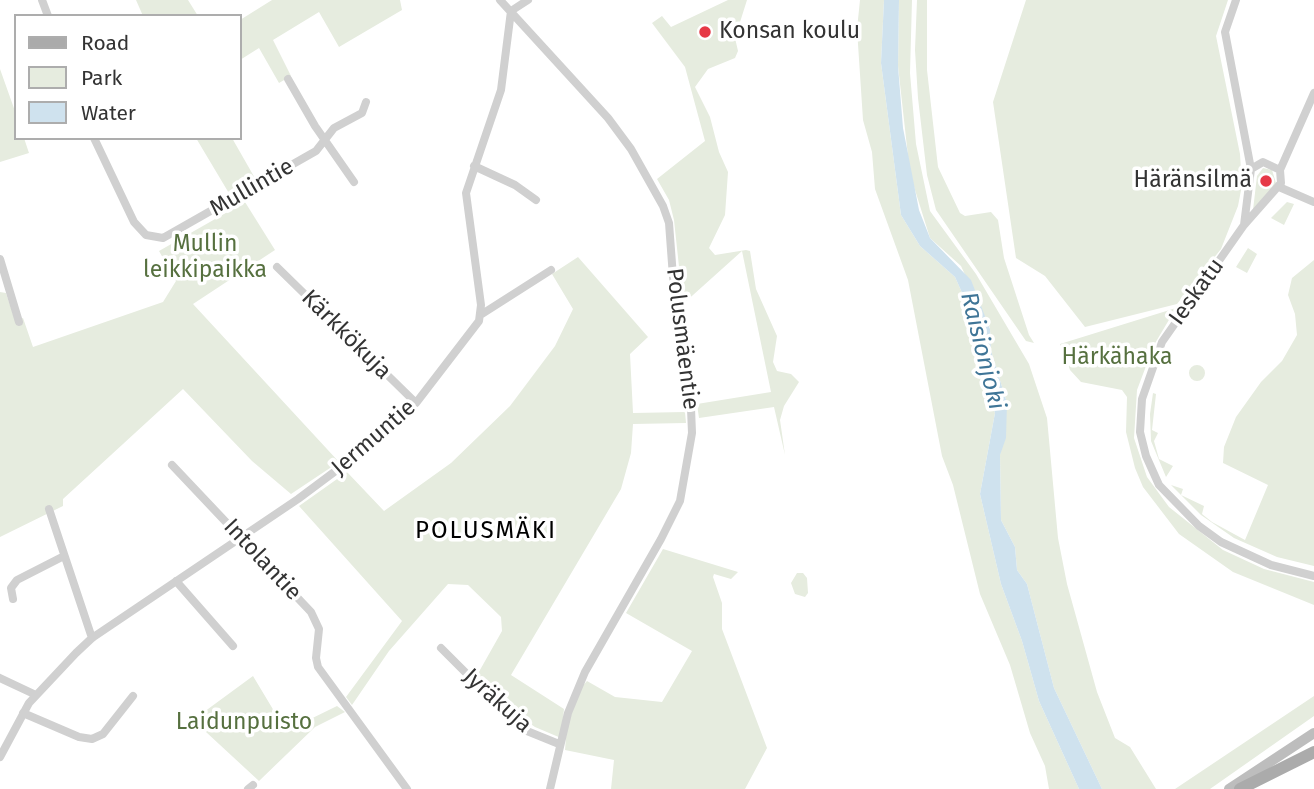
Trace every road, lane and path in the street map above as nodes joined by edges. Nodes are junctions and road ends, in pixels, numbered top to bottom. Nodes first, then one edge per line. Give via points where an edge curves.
1 (500, 0) edge
2 (528, 0) edge
3 (1236, 0) edge
4 (511, 11) junction
5 (288, 79) dead end
6 (1314, 93) edge
7 (366, 102) dead end
8 (325, 139) junction
9 (95, 140) edge
10 (474, 166) junction
11 (1251, 169) junction
12 (1280, 170) junction
13 (354, 181) dead end
14 (1279, 187) junction
15 (536, 200) dead end
16 (1314, 202) edge
17 (1244, 225) junction
18 (0, 259) edge
19 (277, 267) dead end
20 (551, 270) dead end
21 (3, 279) edge
22 (482, 314) junction
23 (19, 322) dead end
24 (416, 404) junction
25 (172, 466) dead end
26 (49, 509) dead end
27 (240, 537) junction
28 (64, 556) junction
29 (1314, 576) edge
30 (176, 581) junction
31 (13, 599) dead end
32 (93, 638) junction
33 (233, 646) dead end
34 (441, 648) dead end
35 (0, 678) edge
36 (36, 695) junction
37 (132, 696) dead end
38 (23, 713) junction
39 (1314, 731) edge
40 (559, 744) junction
41 (1314, 752) edge
42 (0, 757) edge
43 (407, 789) edge
44 (550, 789) edge
45 (1230, 789) edge
46 (1240, 789) edge

1 - 4 street, Polusmäentie
2 - 4 street
3 - 11 street, Ieskatu via 1225,32
4 - 10 street via 501,90
4 - 40 street, Polusmäentie via 615,127 663,205 690,384 692,433 680,501 585,672
5 - 8 street
6 - 12 street
7 - 8 street, Mullintie via 362,113 334,128
8 - 9 street, Mullintie via 316,150 163,238 146,235 134,222
8 - 13 street
10 - 15 street
10 - 22 street via 465,202
11 - 12 street via 1263,162
11 - 17 street, Ieskatu
12 - 14 street
14 - 16 street
14 - 17 street
17 - 29 street, Ieskatu via 1162,342 1142,399 1143,445 1159,485 1199,526 1262,561
18 - 21 street
19 - 24 street, Kärkkökuja
20 - 22 street
21 - 23 street
22 - 24 street, Jermuntie
24 - 27 street, Jermuntie via 342,468
25 - 27 street, Intolantie
26 - 28 street
27 - 30 street, Jermuntie
27 - 43 street, Intolantie via 315,617 320,636 318,667
28 - 31 street via 17,580 11,588
28 - 32 street
30 - 32 street, Jermuntie
30 - 33 street
32 - 36 street, Jermuntie
34 - 40 street, Jyräkuja via 522,729
35 - 36 street
36 - 38 street, Jermuntie
37 - 38 street via 103,734 92,739
38 - 42 street, Jermuntie
39 - 45 main road
40 - 44 street, Polusmäentie
41 - 46 main road

